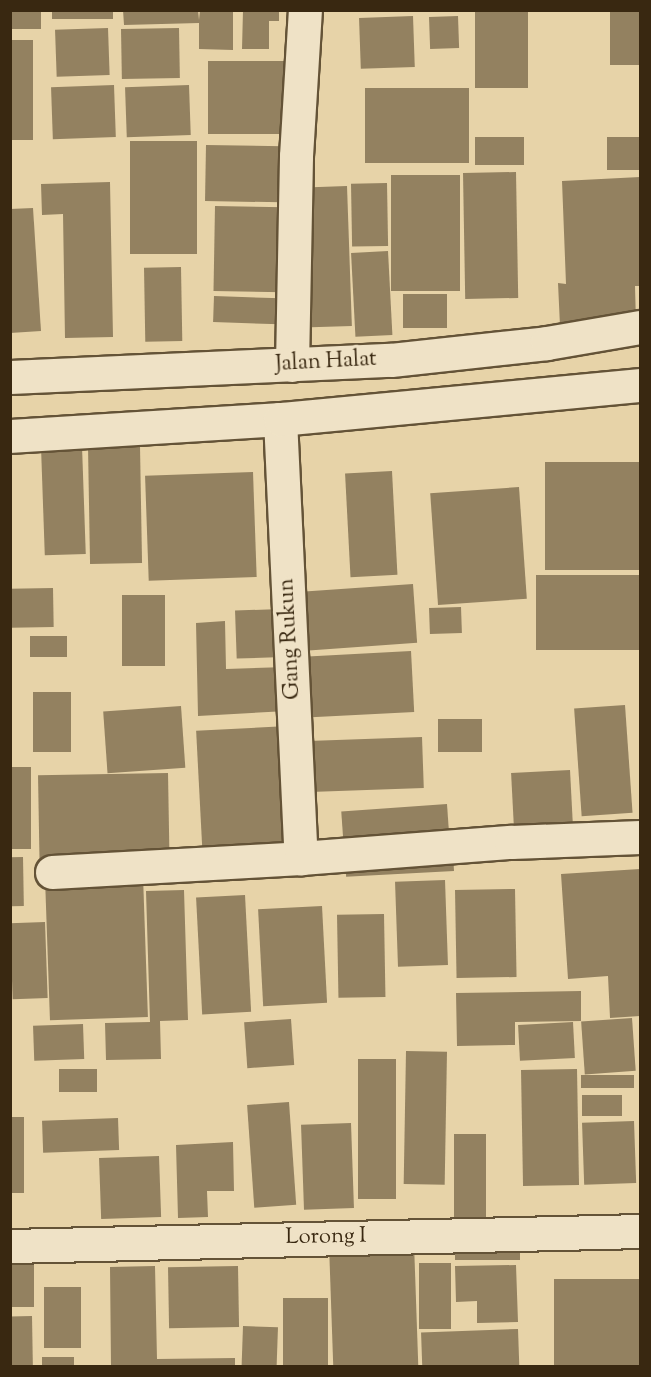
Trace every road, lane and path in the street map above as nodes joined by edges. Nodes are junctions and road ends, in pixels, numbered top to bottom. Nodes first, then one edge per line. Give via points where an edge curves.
1 (305, 10) edge
2 (640, 327) edge
3 (292, 365) junction
4 (10, 377) edge
5 (640, 385) edge
6 (280, 419) junction
7 (10, 436) edge
8 (640, 837) edge
9 (301, 858) junction
10 (52, 872) dead end
11 (640, 1231) edge
12 (10, 1246) edge

1 - 3 street via 296,156
2 - 3 street, Jalan Halat via 392,360
3 - 4 street, Jalan Halat
5 - 6 street
6 - 7 street
6 - 9 street, Gang Rukun
8 - 9 street
9 - 10 street
11 - 12 street, Lorong I

